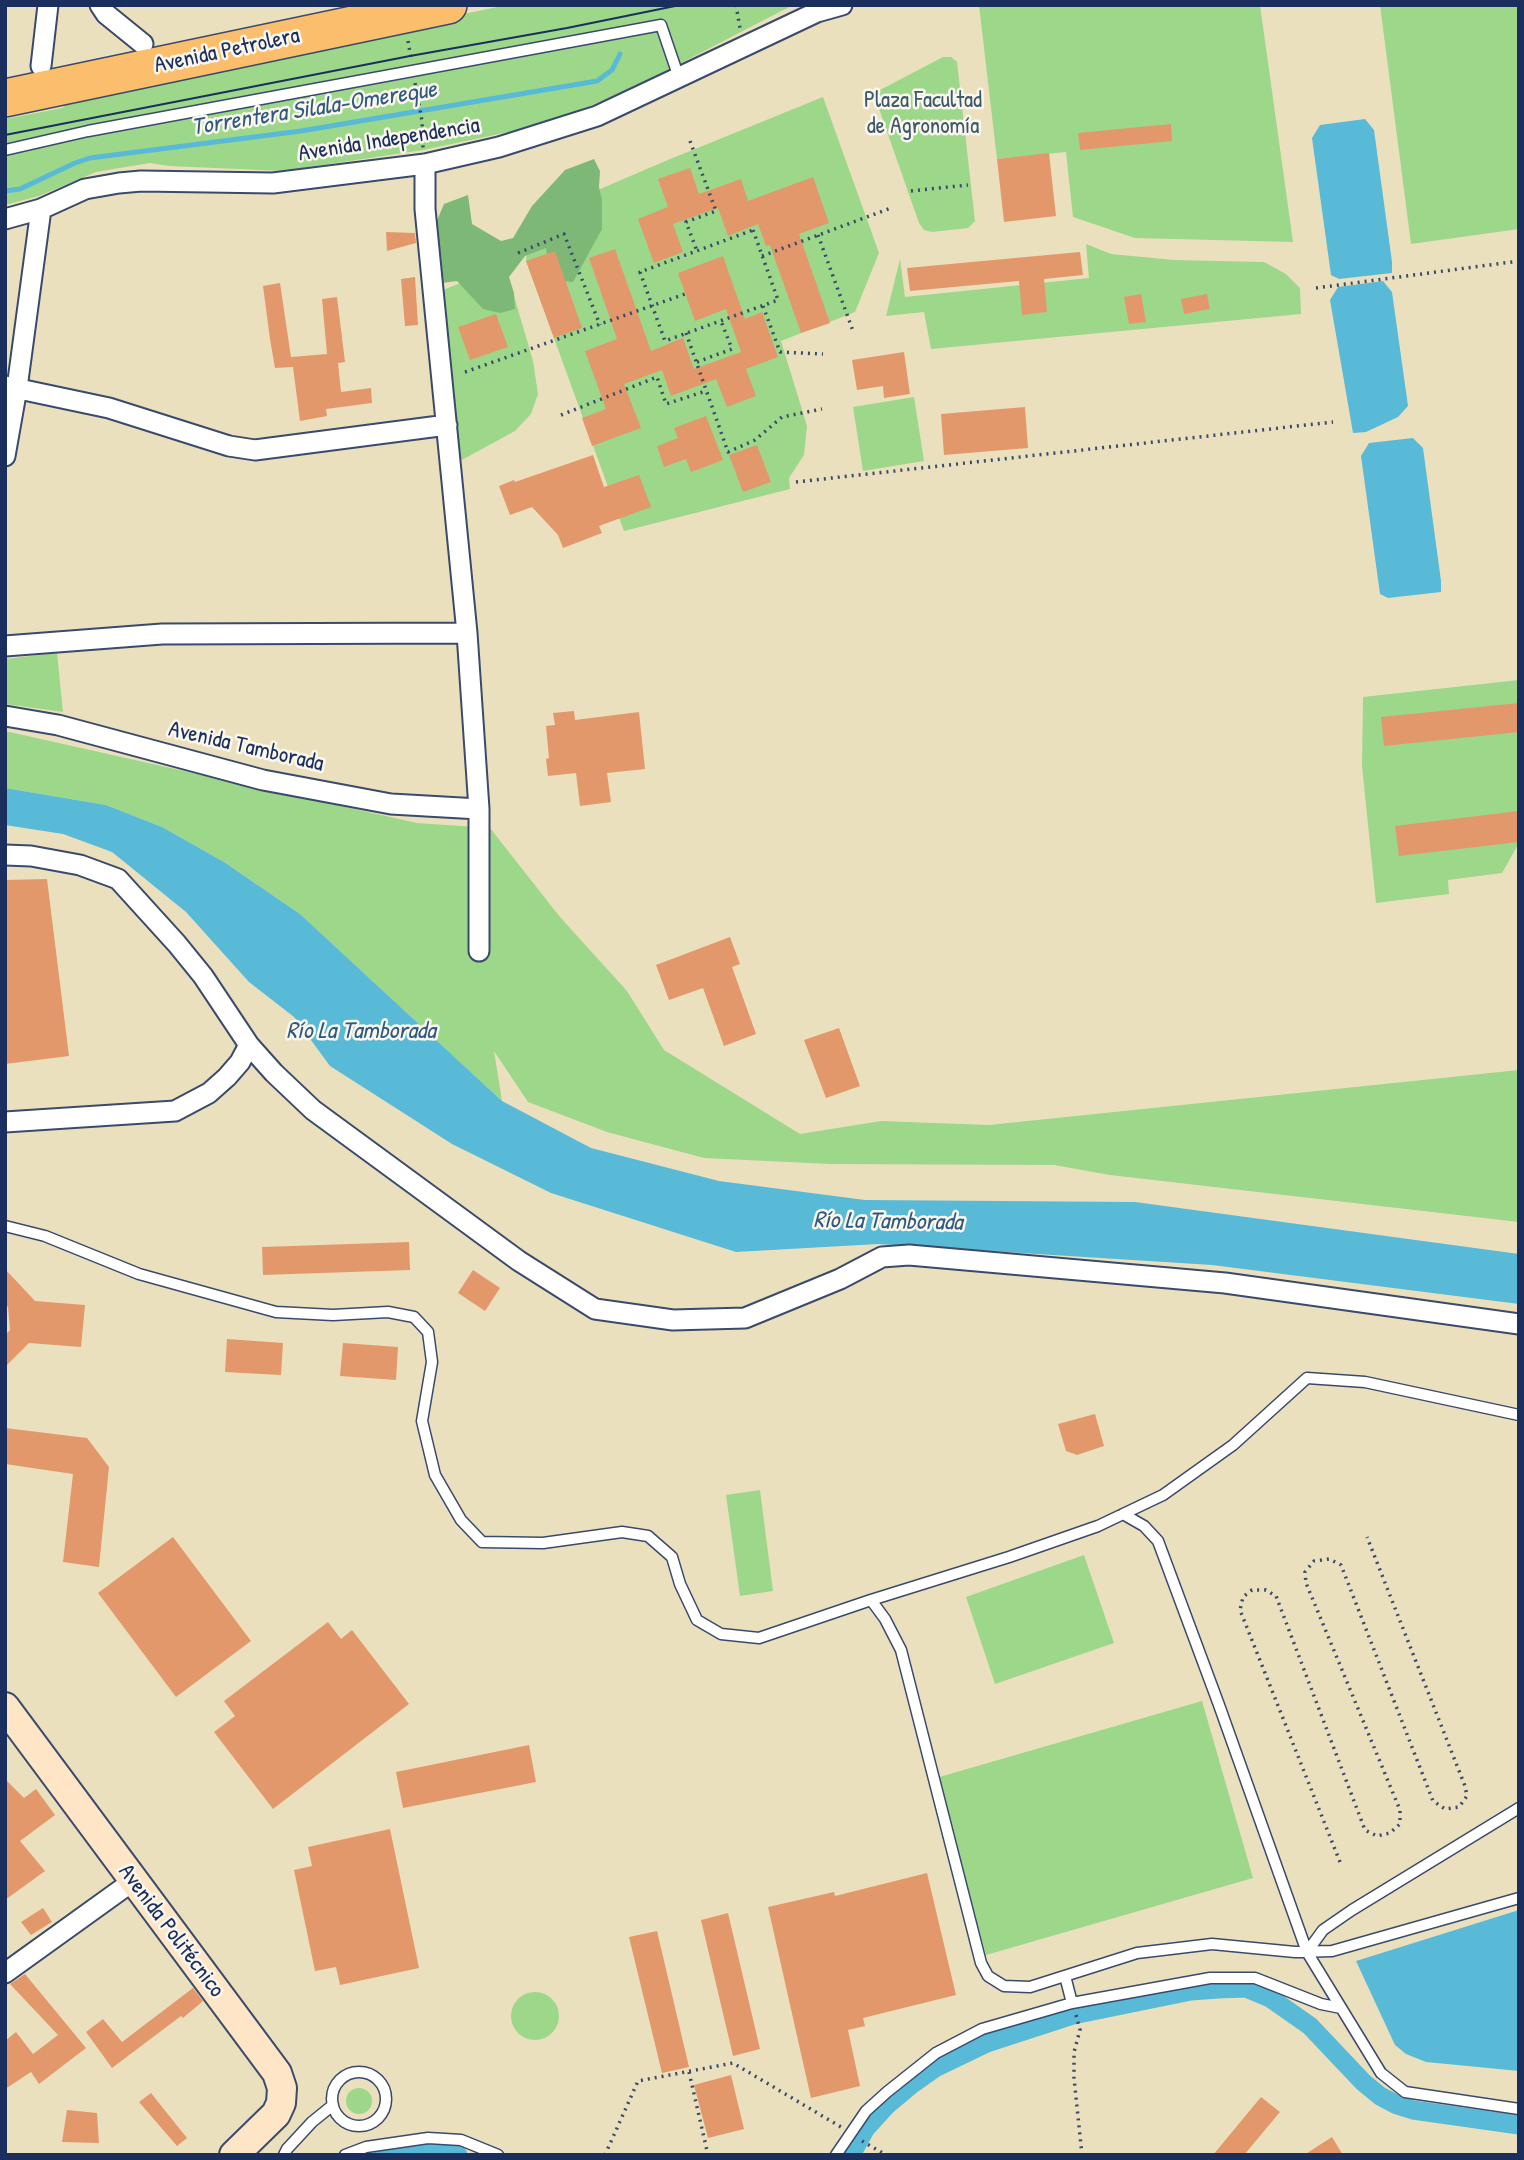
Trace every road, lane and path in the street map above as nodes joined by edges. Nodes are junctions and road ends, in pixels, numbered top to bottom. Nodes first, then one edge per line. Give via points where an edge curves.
1 (48, 5) edge
2 (100, 5) edge
3 (333, 5) edge
4 (448, 5) edge
5 (842, 5) edge
6 (143, 44) junction
7 (41, 66) junction
8 (5, 73) edge
9 (679, 78) junction
10 (5, 97) edge
11 (418, 98) dead end
12 (690, 141) dead end
13 (5, 150) edge
14 (425, 164) junction
15 (968, 185) dead end
16 (911, 191) dead end
17 (891, 208) dead end
18 (41, 209) junction
19 (5, 219) edge
20 (818, 235) junction
21 (696, 251) junction
22 (518, 253) dead end
23 (762, 256) junction
24 (1519, 261) edge
25 (1316, 288) dead end
26 (685, 295) dead end
27 (652, 306) junction
28 (763, 306) junction
29 (721, 321) junction
30 (600, 325) junction
31 (853, 331) dead end
32 (686, 333) junction
33 (823, 354) dead end
34 (696, 362) junction
35 (466, 372) dead end
36 (11, 387) edge
37 (706, 391) junction
38 (822, 408) dead end
39 (561, 415) dead end
40 (1333, 422) dead end
41 (447, 425) junction
42 (5, 456) edge
43 (796, 482) dead end
44 (467, 633) junction
45 (5, 646) edge
46 (5, 716) edge
47 (479, 809) junction
48 (5, 855) edge
49 (479, 951) dead end
50 (249, 1045) junction
51 (5, 1122) edge
52 (5, 1226) edge
53 (1519, 1324) edge
54 (1519, 1415) edge
55 (1123, 1514) junction
56 (1367, 1536) dead end
57 (871, 1600) junction
58 (5, 1707) edge
59 (1519, 1808) edge
60 (1340, 1862) dead end
61 (134, 1881) junction
62 (1519, 1898) edge
63 (1307, 1952) junction
64 (5, 1973) edge
65 (1065, 1976) junction
66 (1074, 2007) junction
67 (1341, 2008) junction
68 (689, 2072) junction
69 (333, 2105) junction
70 (1519, 2109) edge
71 (851, 2133) junction
72 (865, 2142) dead end
73 (873, 2148) junction
74 (234, 2155) edge
75 (284, 2155) edge
76 (345, 2155) edge
77 (498, 2155) edge
78 (605, 2155) edge
79 (708, 2155) edge
80 (836, 2155) edge
81 (880, 2155) edge
82 (886, 2155) edge
83 (1082, 2155) edge

1 - 7 street
2 - 6 street
3 - 6 highway, Avenida Petrolera
4 - 10 highway, Avenida Petrolera
5 - 9 street, Avenida Independencia via 817,12
6 - 7 highway, Avenida Petrolera
7 - 8 highway, Avenida Petrolera
9 - 13 lane via 661,25
9 - 14 street, Avenida Independencia via 597,116 499,147
11 - 14 path
12 - 21 path via 716,211 686,222
14 - 18 street, Avenida Independencia via 273,183 119,183 86,189
14 - 41 street via 425,209
15 - 16 path
17 - 20 path
18 - 19 street, Avenida Independencia
18 - 36 street
20 - 23 path
20 - 31 path
21 - 23 path via 753,230
21 - 27 path via 640,272
22 - 30 path via 565,234
23 - 28 path via 778,300
24 - 25 path
26 - 27 path
27 - 30 path
27 - 32 path via 665,341
28 - 29 path
28 - 33 path via 780,352
29 - 32 path
29 - 34 path via 732,349
30 - 35 path
32 - 34 path
34 - 37 path
36 - 41 street via 109,408 255,450
36 - 42 street
37 - 38 path via 727,452 755,440 782,416
37 - 39 path via 666,404 657,377
40 - 43 path
41 - 44 street
44 - 45 street via 162,634
44 - 47 street
46 - 47 street, Avenida Tamborada via 58,724 263,780 391,804
47 - 49 street
48 - 50 street via 80,865 118,879 203,976
50 - 51 street via 227,1077 209,1093 175,1111
50 - 53 street via 313,1110 519,1261 595,1309 673,1320 746,1318 882,1257 909,1255 1225,1283
52 - 57 lane via 45,1236 139,1274 276,1312 388,1312 414,1317 428,1332 432,1362 422,1421 435,1475 461,1520 482,1542 542,1543 622,1532 648,1536 672,1558 696,1620 721,1634 758,1638
54 - 55 lane via 1365,1382 1307,1378 1233,1445 1163,1495
55 - 57 lane via 1009,1557
55 - 63 lane via 1158,1541
56 - 60 path via 1467,1796 1459,1807 1445,1809 1433,1801 1340,1565 1329,1559 1314,1561 1306,1572 1306,1583 1400,1810 1399,1824 1390,1833 1377,1836 1365,1830 1276,1595 1252,1590 1243,1597 1240,1610
57 - 65 lane via 901,1650 981,1964 988,1976 1004,1986 1030,1987
58 - 61 main road, Avenida Politécnico
59 - 63 lane via 1352,1910 1323,1930
61 - 64 street
61 - 74 main road, Avenida Politécnico via 276,2073 282,2088 276,2114
62 - 63 lane via 1332,1951
63 - 65 lane via 1212,1944 1137,1953
63 - 67 lane
65 - 66 lane
66 - 67 lane via 1210,1979 1255,1978
66 - 71 lane via 982,2029 936,2053 866,2111
66 - 83 path via 1080,2030 1073,2052
67 - 70 lane via 1381,2073 1405,2092
68 - 71 path via 733,2063
68 - 78 path via 638,2081
68 - 79 path
69 - 69 lane via 342,2120 367,2126 381,2116 386,2090 370,2074 352,2073 336,2085
69 - 75 lane
71 - 80 lane
72 - 73 path
73 - 81 path
73 - 82 path
76 - 77 lane via 366,2147 428,2138 461,2140

